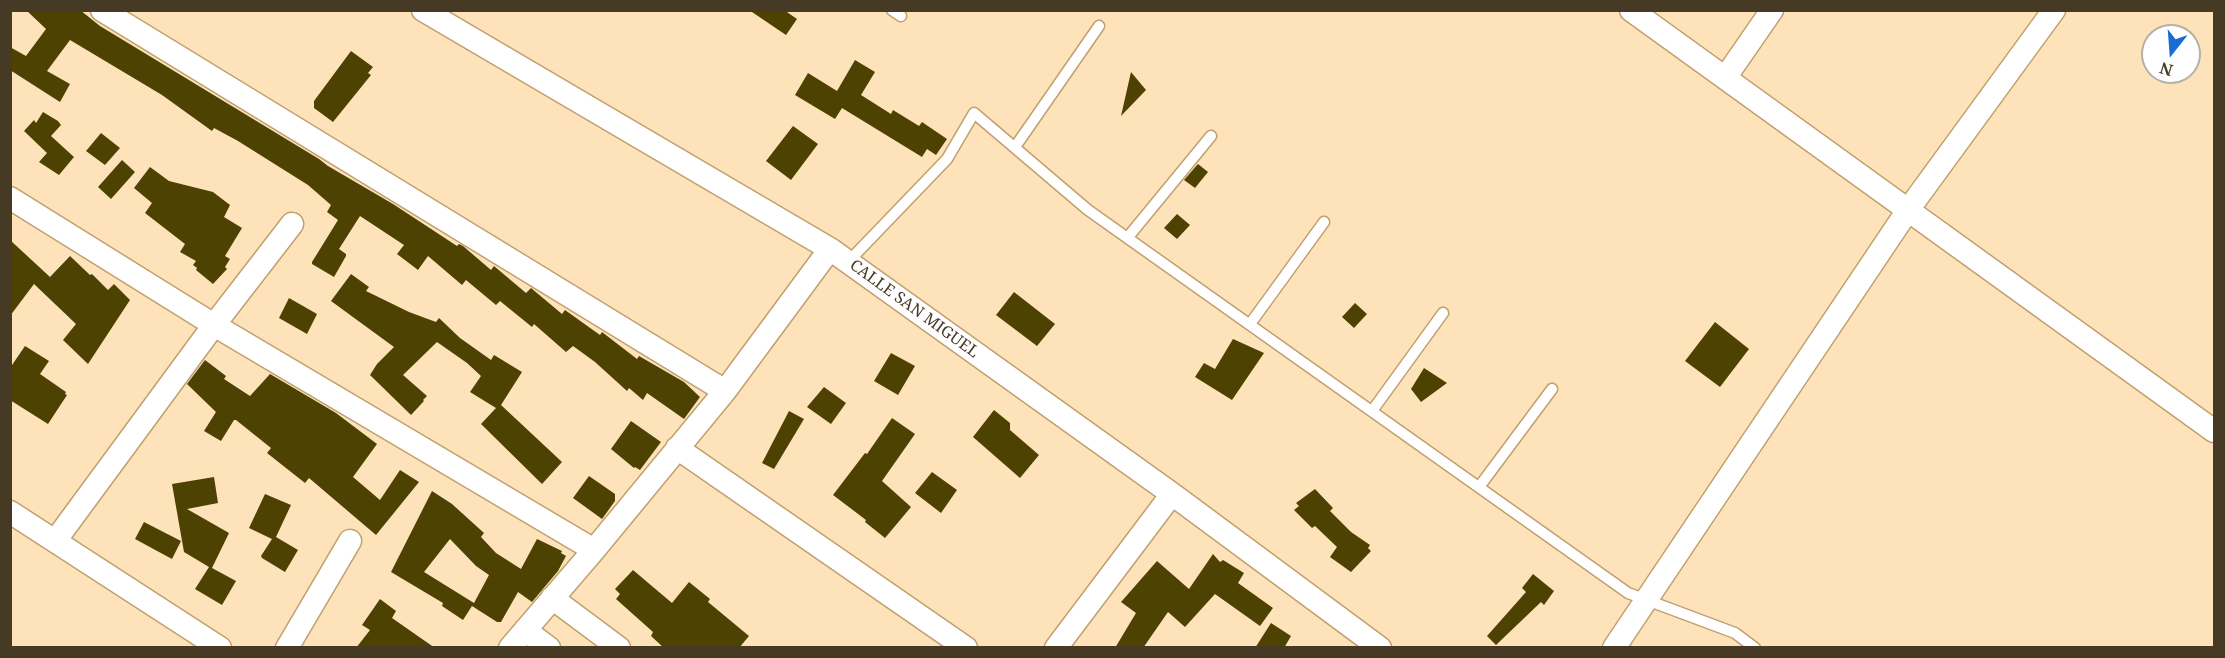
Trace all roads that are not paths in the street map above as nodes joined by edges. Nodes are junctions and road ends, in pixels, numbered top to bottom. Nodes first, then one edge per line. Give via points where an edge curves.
1 (102, 10) edge
2 (423, 10) edge
3 (1631, 10) edge
4 (1772, 10) edge
5 (2054, 10) edge
6 (132, 18) edge
7 (1099, 26) dead end
8 (1725, 78) junction
9 (1211, 136) dead end
10 (1015, 147) junction
11 (10, 198) edge
12 (1908, 210) junction
13 (1324, 222) dead end
14 (292, 224) dead end
15 (1128, 237) junction
16 (830, 249) junction
17 (848, 262) junction
18 (1443, 313) dead end
19 (1250, 324) junction
20 (214, 325) junction
21 (1552, 389) dead end
22 (725, 391) junction
23 (1372, 411) junction
24 (2214, 431) edge
25 (677, 448) junction
26 (1479, 487) junction
27 (1172, 494) junction
28 (10, 512) edge
29 (55, 541) junction
30 (350, 541) dead end
31 (594, 550) junction
32 (552, 598) junction
33 (1646, 600) junction
34 (525, 630) junction
35 (220, 648) edge
36 (287, 648) edge
37 (510, 648) edge
38 (549, 648) edge
39 (619, 648) edge
40 (966, 648) edge
41 (1056, 648) edge
42 (1380, 648) edge
43 (1614, 648) edge
44 (1755, 648) edge

1 - 6 street
2 - 16 street, CALLE SAN MIGUEL
3 - 8 street
4 - 8 street
5 - 12 street
6 - 22 street
7 - 10 lane
8 - 12 street
9 - 15 lane
10 - 15 lane via 1088,210
10 - 17 lane via 974,113 947,159
11 - 20 street
12 - 24 street
12 - 33 street
13 - 19 lane
14 - 20 street
15 - 19 lane
16 - 17 street, CALLE SAN MIGUEL
16 - 22 street
17 - 27 street, CALLE SAN MIGUEL
18 - 23 lane
19 - 23 lane
20 - 29 street
20 - 31 street
21 - 26 lane
22 - 25 street
23 - 26 lane
25 - 31 street
25 - 40 street
26 - 33 lane via 1628,593
27 - 41 street
27 - 42 street, CALLE SAN MIGUEL
28 - 29 street
29 - 35 street
30 - 36 street
31 - 32 street
32 - 34 street
32 - 39 street
33 - 43 street
33 - 44 lane via 1735,633
34 - 37 street
34 - 38 street

